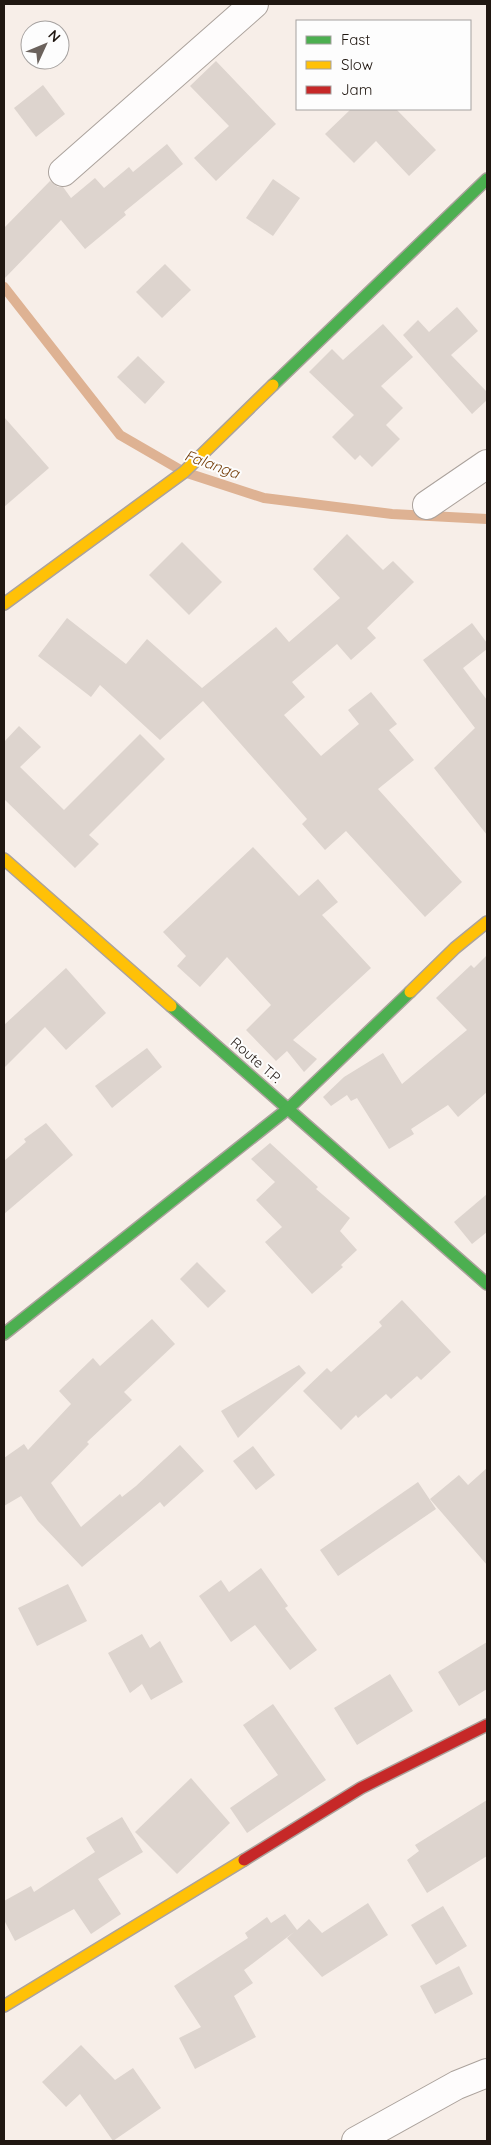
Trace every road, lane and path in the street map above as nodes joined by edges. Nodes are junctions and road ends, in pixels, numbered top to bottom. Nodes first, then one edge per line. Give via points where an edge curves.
1 (254, 4) edge
2 (63, 172) dead end
3 (487, 179) edge
4 (487, 464) edge
5 (427, 505) dead end
6 (4, 604) edge
7 (4, 859) edge
8 (487, 922) edge
9 (289, 1108) junction
10 (487, 1284) edge
11 (4, 1334) edge
12 (487, 1725) edge
13 (4, 2006) edge
14 (487, 2073) edge
15 (356, 2141) edge

1 - 2 street
3 - 6 street via 184,472
4 - 5 street
7 - 9 street, Route T.P.
8 - 9 street via 455,948
9 - 10 street, Route T.P.
9 - 11 street
12 - 13 street via 361,1788
14 - 15 street via 457,2085

